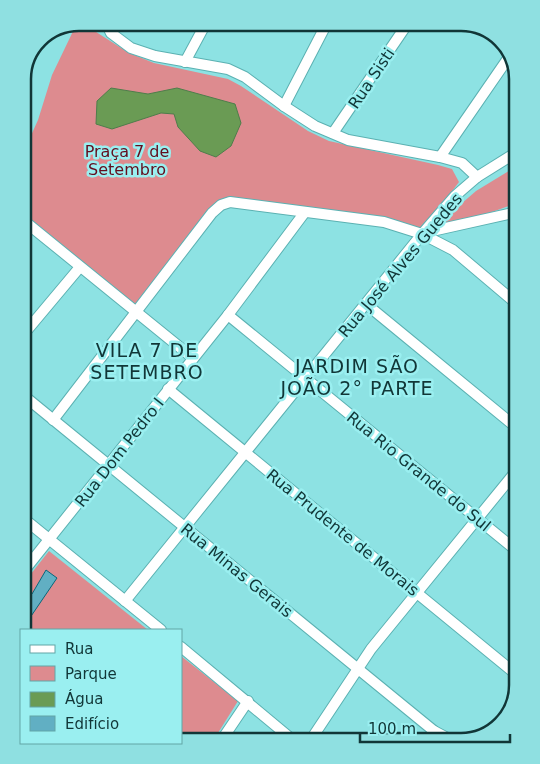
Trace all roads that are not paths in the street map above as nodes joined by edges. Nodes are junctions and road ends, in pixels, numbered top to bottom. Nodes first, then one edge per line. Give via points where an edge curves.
1 (110, 31) edge
2 (201, 31) edge
3 (323, 31) edge
4 (403, 31) edge
5 (185, 62) junction
6 (505, 62) edge
7 (284, 106) junction
8 (333, 134) junction
9 (440, 157) junction
10 (509, 157) edge
11 (476, 177) junction
12 (306, 212) junction
13 (509, 214) edge
14 (31, 227) edge
15 (423, 234) junction
16 (80, 267) junction
17 (509, 297) edge
18 (366, 304) junction
19 (136, 312) junction
20 (228, 314) junction
21 (31, 325) edge
22 (193, 358) junction
23 (306, 378) junction
24 (168, 389) junction
25 (31, 402) edge
26 (53, 420) junction
27 (509, 421) edge
28 (246, 453) junction
29 (108, 465) junction
30 (509, 481) edge
31 (478, 519) junction
32 (31, 525) edge
33 (185, 527) junction
34 (49, 540) junction
35 (509, 544) edge
36 (31, 561) edge
37 (417, 593) junction
38 (125, 601) junction
39 (159, 629) edge
40 (182, 648) edge
41 (509, 668) edge
42 (358, 669) junction
43 (248, 701) junction
44 (434, 731) joint
45 (226, 733) edge
46 (284, 733) edge
47 (316, 733) edge
48 (437, 733) edge

1 - 5 street via 131,48
2 - 5 street
3 - 7 street
4 - 8 street, Rua Sisti
5 - 7 street via 228,69 245,77
6 - 9 street
7 - 8 street
8 - 9 street via 348,140
9 - 11 street via 462,164
10 - 11 street, Rua José Alves Guedes
11 - 15 street, Rua José Alves Guedes
12 - 15 street via 384,222
12 - 19 street via 230,202 221,205
12 - 20 street, Rua Dom Pedro I
13 - 15 street
14 - 16 street
15 - 17 street via 453,250
15 - 18 street, Rua José Alves Guedes
16 - 19 street
16 - 21 street
18 - 23 street, Rua José Alves Guedes
18 - 27 street
19 - 22 street
19 - 26 street
20 - 22 street, Rua Dom Pedro I
20 - 23 street, Rua Rio Grande do Sul
22 - 24 street, Rua Dom Pedro I
23 - 28 street, Rua José Alves Guedes
23 - 31 street, Rua Rio Grande do Sul
24 - 28 street, Rua Prudente de Morais
24 - 29 street, Rua Dom Pedro I
25 - 26 street, Rua Minas Gerais
26 - 29 street, Rua Minas Gerais
28 - 33 street, Rua José Alves Guedes
28 - 37 street, Rua Prudente de Morais
29 - 33 street, Rua Minas Gerais
29 - 34 street, Rua Dom Pedro I
30 - 31 street
31 - 35 street, Rua Rio Grande do Sul
31 - 37 street
32 - 34 street
33 - 38 street, Rua José Alves Guedes
33 - 42 street, Rua Minas Gerais
34 - 36 street, Rua Dom Pedro I
34 - 38 street
37 - 41 street, Rua Prudente de Morais
37 - 42 street
38 - 39 street
40 - 43 street
42 - 44 street, Rua Minas Gerais
42 - 47 street
43 - 45 street
43 - 46 street
44 - 48 street, Rua Minas Gerais

